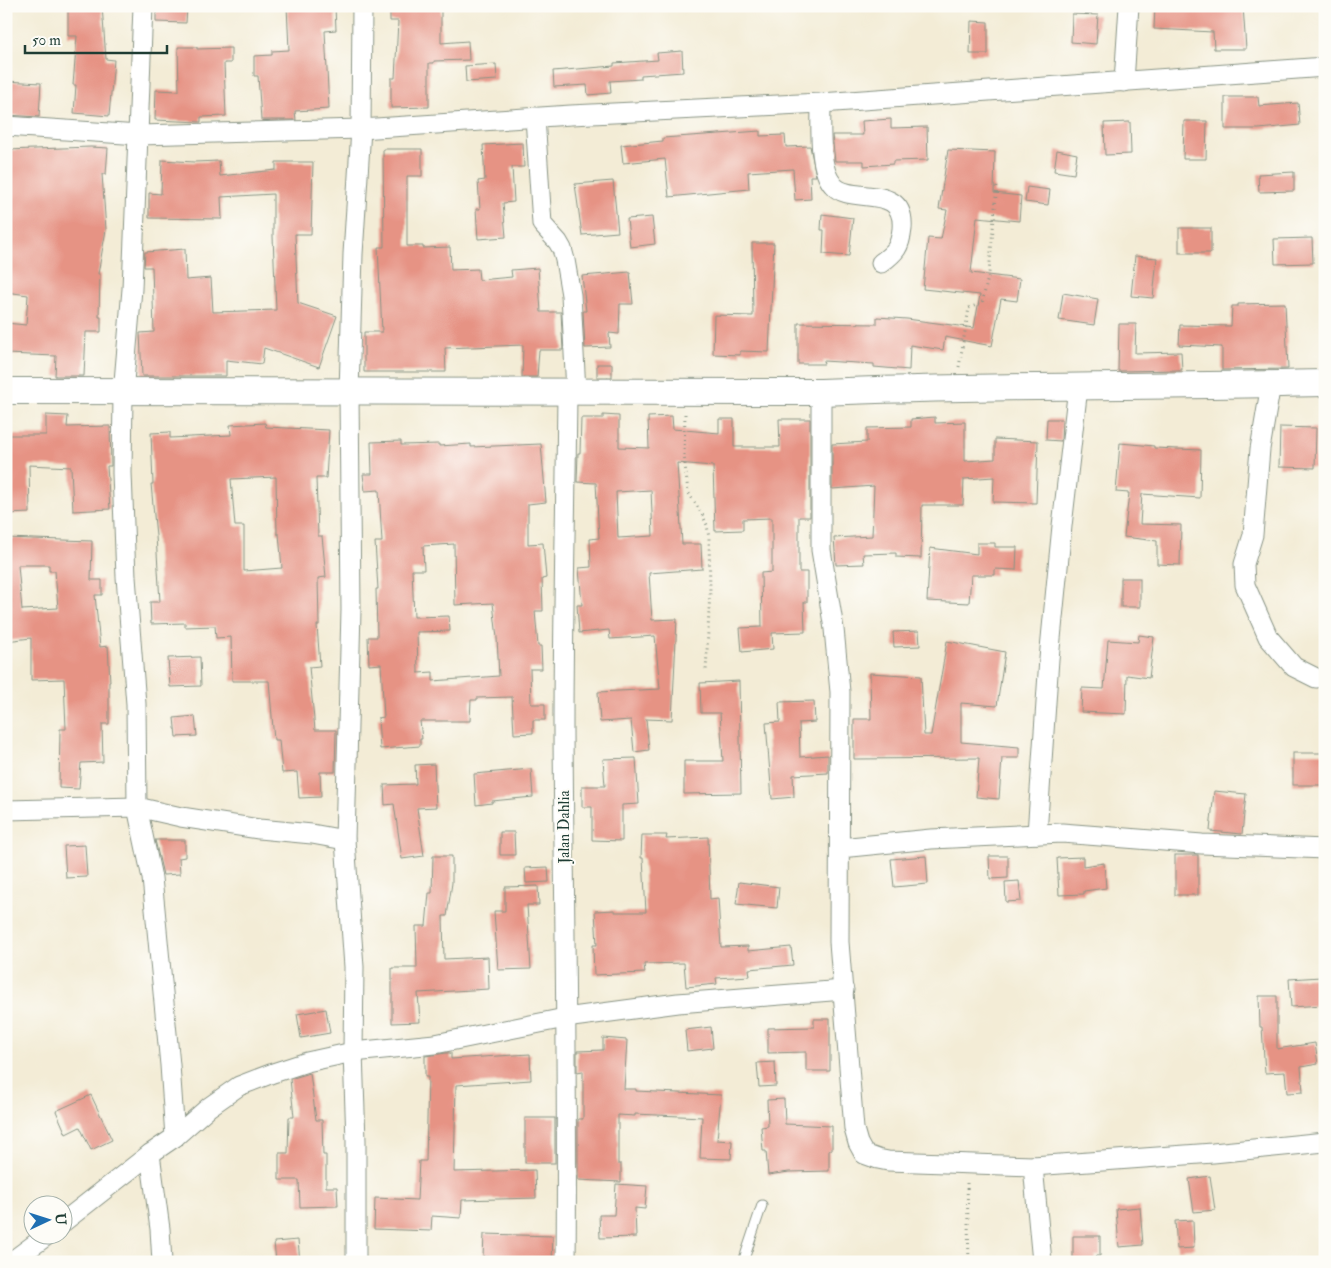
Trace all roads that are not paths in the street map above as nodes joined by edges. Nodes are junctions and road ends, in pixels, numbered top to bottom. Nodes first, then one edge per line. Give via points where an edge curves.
1 (143, 6) edge
2 (362, 6) edge
3 (1129, 6) edge
4 (1325, 67) edge
5 (1124, 82) junction
6 (820, 103) junction
7 (535, 117) junction
8 (6, 126) edge
9 (361, 130) junction
10 (139, 135) junction
11 (880, 263) dead end
12 (1325, 383) edge
13 (1271, 384) junction
14 (1078, 387) junction
15 (6, 391) edge
16 (123, 392) junction
17 (350, 392) junction
18 (571, 392) junction
19 (821, 392) junction
20 (1316, 678) dead end
21 (136, 807) junction
22 (6, 810) edge
23 (1037, 834) junction
24 (345, 840) junction
25 (840, 848) junction
26 (1325, 849) edge
27 (844, 990) junction
28 (565, 1018) junction
29 (353, 1052) junction
30 (175, 1137) junction
31 (1325, 1142) edge
32 (150, 1154) junction
33 (1034, 1166) junction
34 (762, 1205) dead end
35 (72, 1215) edge
36 (33, 1246) edge
37 (12, 1262) edge
38 (162, 1262) edge
39 (356, 1262) edge
40 (566, 1262) edge
41 (743, 1262) edge
42 (1042, 1262) edge

1 - 10 street
2 - 9 street
3 - 5 street
4 - 5 street
5 - 6 street
6 - 7 street
6 - 11 street via 824,165 834,187 886,199 901,215 900,244
7 - 9 street
7 - 18 street, Jalan Dahlia via 542,224 562,250 571,295
8 - 10 street
9 - 10 street
9 - 17 street
10 - 16 street via 132,289
12 - 13 main road
13 - 14 main road
13 - 20 street via 1260,449 1252,535 1244,564 1245,585 1268,636 1294,667
14 - 19 main road
14 - 23 street via 1049,659
15 - 16 main road
16 - 17 main road
16 - 21 street via 122,473 136,704
17 - 18 main road
17 - 24 street via 351,610
18 - 19 main road
18 - 28 street, Jalan Dahlia via 563,726
19 - 25 street via 821,550 840,692
21 - 22 street
21 - 24 street via 181,817
21 - 30 street via 152,878
23 - 25 street via 931,838
23 - 26 street
24 - 29 street via 354,967
25 - 27 street via 839,942
27 - 28 street via 678,1003
27 - 33 street via 854,1129 864,1154 888,1161
28 - 29 street via 435,1044
28 - 40 street, Jalan Dahlia via 568,1110
29 - 30 street via 273,1072 239,1086
29 - 39 street
30 - 32 street
31 - 33 street
32 - 35 street
32 - 38 street
33 - 42 street
34 - 41 lane
36 - 37 street

